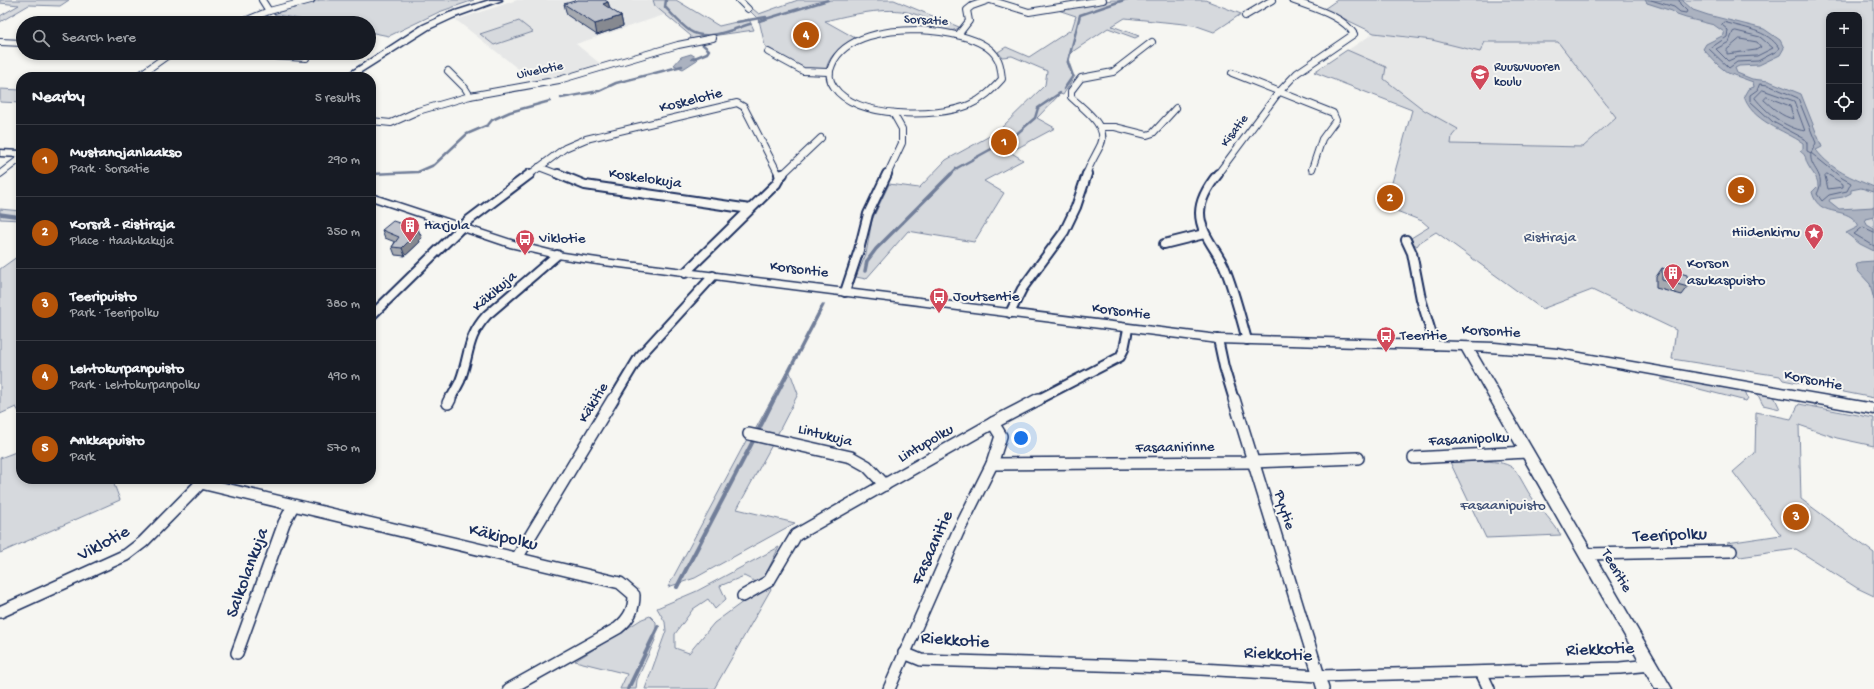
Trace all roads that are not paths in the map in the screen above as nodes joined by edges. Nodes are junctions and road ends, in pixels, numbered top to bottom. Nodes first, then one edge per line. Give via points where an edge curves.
1 (262, 0) edge
2 (311, 0) edge
3 (498, 0) edge
4 (740, 0) edge
5 (989, 0) edge
6 (1103, 0) edge
7 (1272, 0) edge
8 (1292, 0) edge
9 (748, 9) dead end
10 (269, 11) junction
11 (257, 16) edge
12 (1245, 16) dead end
13 (958, 35) junction
14 (713, 38) dead end
15 (0, 42) edge
16 (1152, 42) dead end
17 (16, 43) edge
18 (768, 52) dead end
19 (376, 59) edge
20 (161, 60) edge
21 (374, 60) edge
22 (448, 71) dead end
23 (144, 72) edge
24 (355, 72) edge
25 (828, 72) junction
26 (1232, 73) dead end
27 (1279, 92) junction
28 (470, 96) junction
29 (1176, 108) dead end
30 (893, 113) junction
31 (376, 122) edge
32 (1101, 127) junction
33 (821, 138) dead end
34 (0, 153) edge
35 (16, 154) edge
36 (16, 162) edge
37 (539, 167) junction
38 (1312, 169) dead end
39 (0, 174) edge
40 (780, 177) junction
41 (376, 200) edge
42 (750, 210) junction
43 (460, 228) junction
44 (1204, 234) junction
45 (1406, 240) dead end
46 (1164, 244) dead end
47 (557, 255) junction
48 (685, 273) junction
49 (713, 276) junction
50 (845, 292) junction
51 (376, 311) edge
52 (1010, 313) junction
53 (1128, 329) junction
54 (1218, 339) junction
55 (1247, 340) junction
56 (1435, 345) junction
57 (1466, 346) junction
58 (448, 402) dead end
59 (1874, 409) edge
60 (993, 423) junction
61 (750, 434) dead end
62 (1526, 452) junction
63 (1358, 458) dead end
64 (1414, 458) dead end
65 (1254, 462) junction
66 (992, 464) junction
67 (200, 484) edge
68 (214, 484) edge
69 (885, 485) junction
70 (293, 506) junction
71 (1731, 550) dead end
72 (1586, 554) junction
73 (517, 558) junction
74 (743, 596) dead end
75 (0, 612) edge
76 (237, 653) dead end
77 (904, 653) junction
78 (1651, 665) junction
79 (1481, 672) junction
80 (1319, 676) junction
81 (509, 689) edge
82 (889, 689) edge
83 (1323, 689) edge
84 (1489, 689) edge
85 (1664, 689) edge

1 - 10 street
2 - 10 street
3 - 19 main road via 426,27
4 - 9 street
5 - 6 street via 1029,12
5 - 13 street via 967,10 970,21
7 - 12 street
8 - 27 street, Kisatie via 1342,22 1354,34 1304,67
10 - 11 street
13 - 25 street, Sorsatie via 938,31 902,30 866,37 838,53
13 - 30 street, Sorsatie via 982,44 995,53 1002,73 996,87 975,103 958,109
14 - 28 street, Uivelotie via 692,41 559,80
15 - 17 street
16 - 32 street via 1113,72 1081,78 1071,91 1071,97
18 - 25 street via 802,72
20 - 23 street
21 - 24 main road
22 - 28 street via 466,88
25 - 30 street, Sorsatie via 830,80 844,97 870,108
26 - 27 street
27 - 38 street via 1320,107 1336,116 1336,120 1322,139
27 - 44 street, Kisatie via 1208,186 1201,202 1200,215
28 - 31 street, Uivelotie via 418,111 391,123
29 - 32 street via 1153,133 1146,135 1115,127
30 - 50 street via 902,129 902,143 868,214
32 - 52 street via 1102,143 1091,161 1070,221 1022,289
33 - 40 street
34 - 35 main road
36 - 39 street
37 - 40 street, Koskelotie via 565,148 586,139 738,103 744,107
37 - 42 street, Koskelokuja via 584,185
37 - 43 street, Koskelotie
40 - 42 street
41 - 43 main road, Korsontie
42 - 48 street
43 - 47 main road, Korsontie
43 - 51 street
44 - 46 street
44 - 55 street, Kisatie via 1223,263
45 - 56 street via 1412,253 1421,300
47 - 48 main road, Korsontie
47 - 58 street, Käkikuja via 477,326 460,380
48 - 49 main road, Korsontie
49 - 50 main road, Korsontie
49 - 73 street, Käkitie via 639,357
50 - 52 main road, Korsontie
52 - 53 main road, Korsontie
53 - 54 main road, Korsontie
53 - 60 street, Lintupolku via 1120,357
54 - 55 main road, Korsontie
54 - 65 street, Pyytie via 1224,367
55 - 56 main road, Korsontie
56 - 57 main road, Korsontie
57 - 59 main road, Korsontie via 1558,353
57 - 62 main road, Teeritie
60 - 66 street, Fasaanitie via 1001,436
60 - 69 street, Lintupolku
61 - 69 street, Lintukuja via 851,457 867,466
62 - 64 street, Fasaanipolku
62 - 72 main road, Teeritie
63 - 65 street, Fasaanirinne
65 - 66 street, Fasaanirinne
65 - 80 street, Pyytie
66 - 77 street, Fasaanitie via 958,532
67 - 75 street, Viklotie via 144,542 126,555
68 - 70 street, Käkipolku
69 - 74 street, Lintupolku via 796,535 769,581
70 - 73 street, Käkipolku
70 - 76 street, Salkolankuja via 284,523
71 - 72 street, Teeripolku
72 - 78 main road, Teeritie
73 - 81 street, Käkipolku via 621,584 634,596 635,606 628,619 618,628
77 - 80 street, Riekkotie via 921,660 1167,667
77 - 82 street, Fasaanitie
78 - 79 street, Riekkotie
78 - 85 main road, Teeritie
79 - 80 street, Riekkotie
79 - 84 street
80 - 83 street, Pyytie

